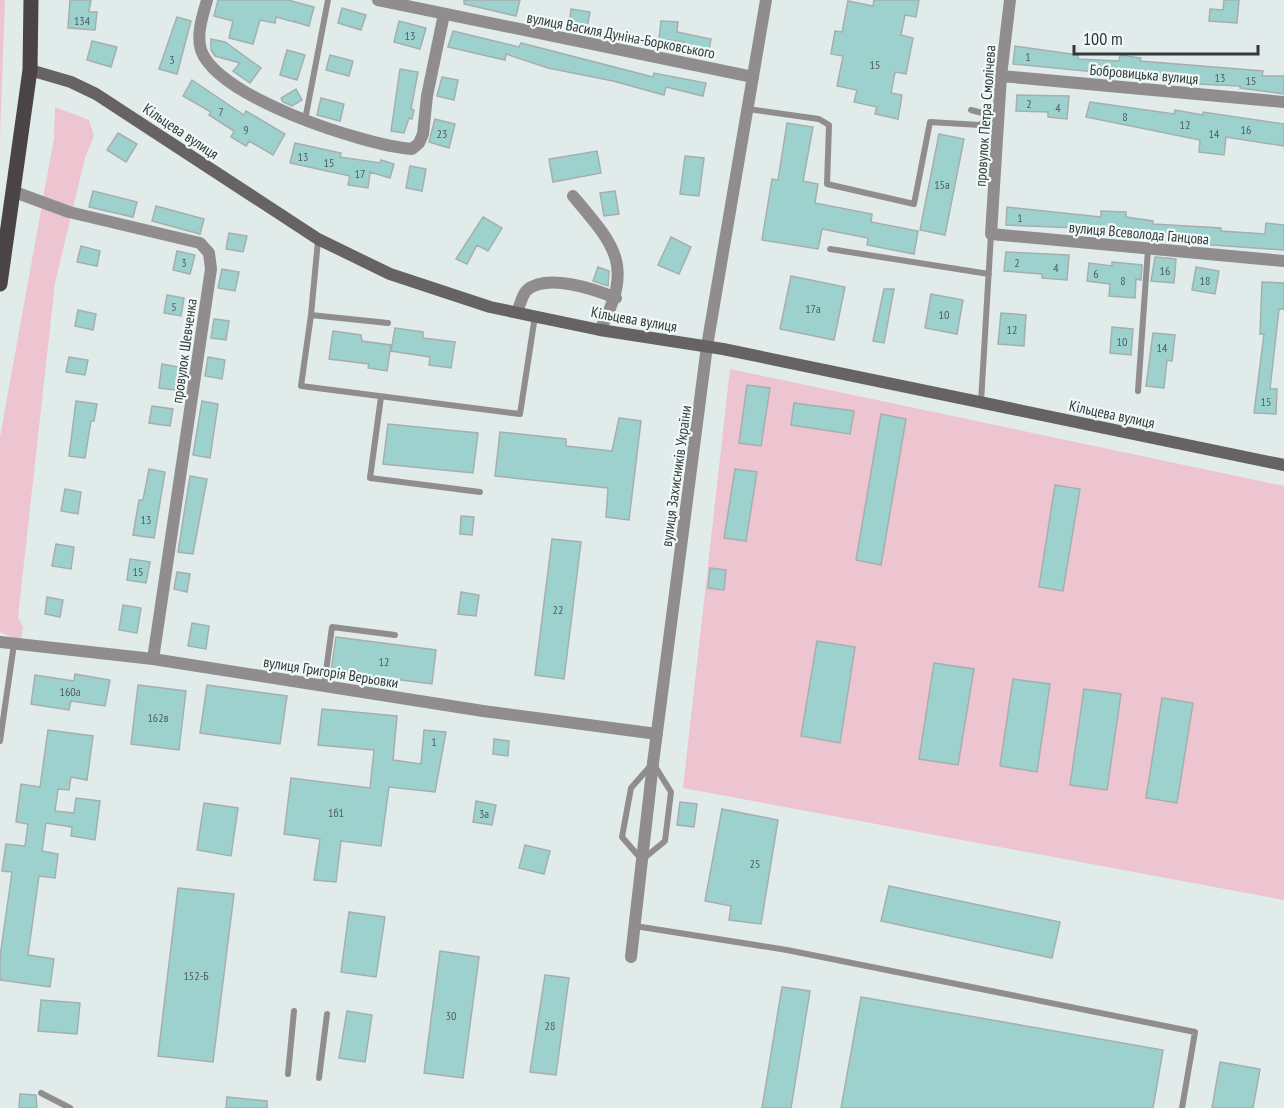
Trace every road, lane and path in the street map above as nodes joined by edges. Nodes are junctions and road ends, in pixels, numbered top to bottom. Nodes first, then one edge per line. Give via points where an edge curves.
1 (31, 0) edge
2 (207, 0) edge
3 (328, 0) edge
4 (378, 0) edge
5 (766, 0) edge
6 (1010, 0) edge
7 (444, 14) junction
8 (30, 70) junction
9 (1001, 76) junction
10 (753, 77) junction
11 (1284, 102) edge
12 (748, 109) junction
13 (971, 110) dead end
14 (993, 116) junction
15 (305, 120) junction
16 (12, 191) junction
17 (573, 196) dead end
18 (992, 234) junction
19 (318, 239) junction
20 (830, 249) dead end
21 (1148, 249) junction
22 (1284, 261) edge
23 (989, 274) junction
24 (0, 284) edge
25 (615, 298) junction
26 (517, 312) junction
27 (311, 315) junction
28 (535, 316) junction
29 (388, 323) dead end
30 (600, 330) junction
31 (707, 346) junction
32 (1138, 391) dead end
33 (381, 397) junction
34 (981, 402) junction
35 (1284, 465) edge
36 (480, 492) dead end
37 (395, 635) dead end
38 (0, 642) edge
39 (14, 644) junction
40 (153, 659) junction
41 (324, 686) junction
42 (657, 734) junction
43 (0, 741) edge
44 (653, 763) junction
45 (642, 860) junction
46 (634, 926) junction
47 (631, 957) dead end
48 (294, 1011) dead end
49 (327, 1014) dead end
50 (288, 1074) dead end
51 (319, 1078) dead end
52 (41, 1093) dead end
53 (70, 1108) edge
54 (1182, 1108) edge

1 - 8 main road
2 - 15 street via 200,32 201,49 211,66 244,91
3 - 15 lane
4 - 7 street, вулиця Василя Дуніна-Борковського
5 - 10 street, вулиця Захисників України
6 - 9 street, провулок Петра Смолічева
7 - 10 street, вулиця Василя Дуніна-Борковського
7 - 15 street via 423,134 412,149 364,141
8 - 16 main road
8 - 19 main road, Кільцева вулиця via 96,94
9 - 11 street, Бобровицька вулиця
9 - 14 street, провулок Петра Смолічева
10 - 12 street, вулиця Захисників України
12 - 14 lane via 819,119 829,125 827,184 914,204 930,122 980,125
12 - 31 street, вулиця Захисників України
13 - 14 lane
14 - 18 street, провулок Петра Смолічева
16 - 24 main road
16 - 40 street, провулок Шевченка via 69,212 200,243 209,253 212,268
17 - 25 street via 606,233 618,259
18 - 21 street, вулиця Всеволода Ганцова
18 - 23 lane
19 - 26 main road, Кільцева вулиця via 390,274 490,308
19 - 27 lane
20 - 23 lane
21 - 22 street, вулиця Всеволода Ганцова
21 - 32 lane
23 - 34 lane
25 - 26 street via 569,284 539,284 526,291
25 - 30 street
26 - 28 main road, Кільцева вулиця
27 - 29 lane
27 - 33 lane via 301,386
28 - 30 main road, Кільцева вулиця
28 - 33 lane via 519,414
30 - 31 main road, Кільцева вулиця
31 - 34 main road, Кільцева вулиця
31 - 42 street, вулиця Захисників України
33 - 36 lane via 370,478
34 - 35 main road, Кільцева вулиця
37 - 41 lane via 332,627
38 - 39 street, вулиця Григорія Верьовки
39 - 40 street, вулиця Григорія Верьовки
39 - 43 lane
40 - 41 street, вулиця Григорія Верьовки
41 - 42 street, вулиця Григорія Верьовки
42 - 44 street, вулиця Захисників України
44 - 45 street, вулиця Захисників України
44 - 45 lane via 671,792 665,841
44 - 45 lane via 631,788 622,837
45 - 46 street, вулиця Захисників України
46 - 47 street, вулиця Захисників України
46 - 54 lane via 787,950 1195,1032
48 - 50 lane
49 - 51 lane
52 - 53 lane

